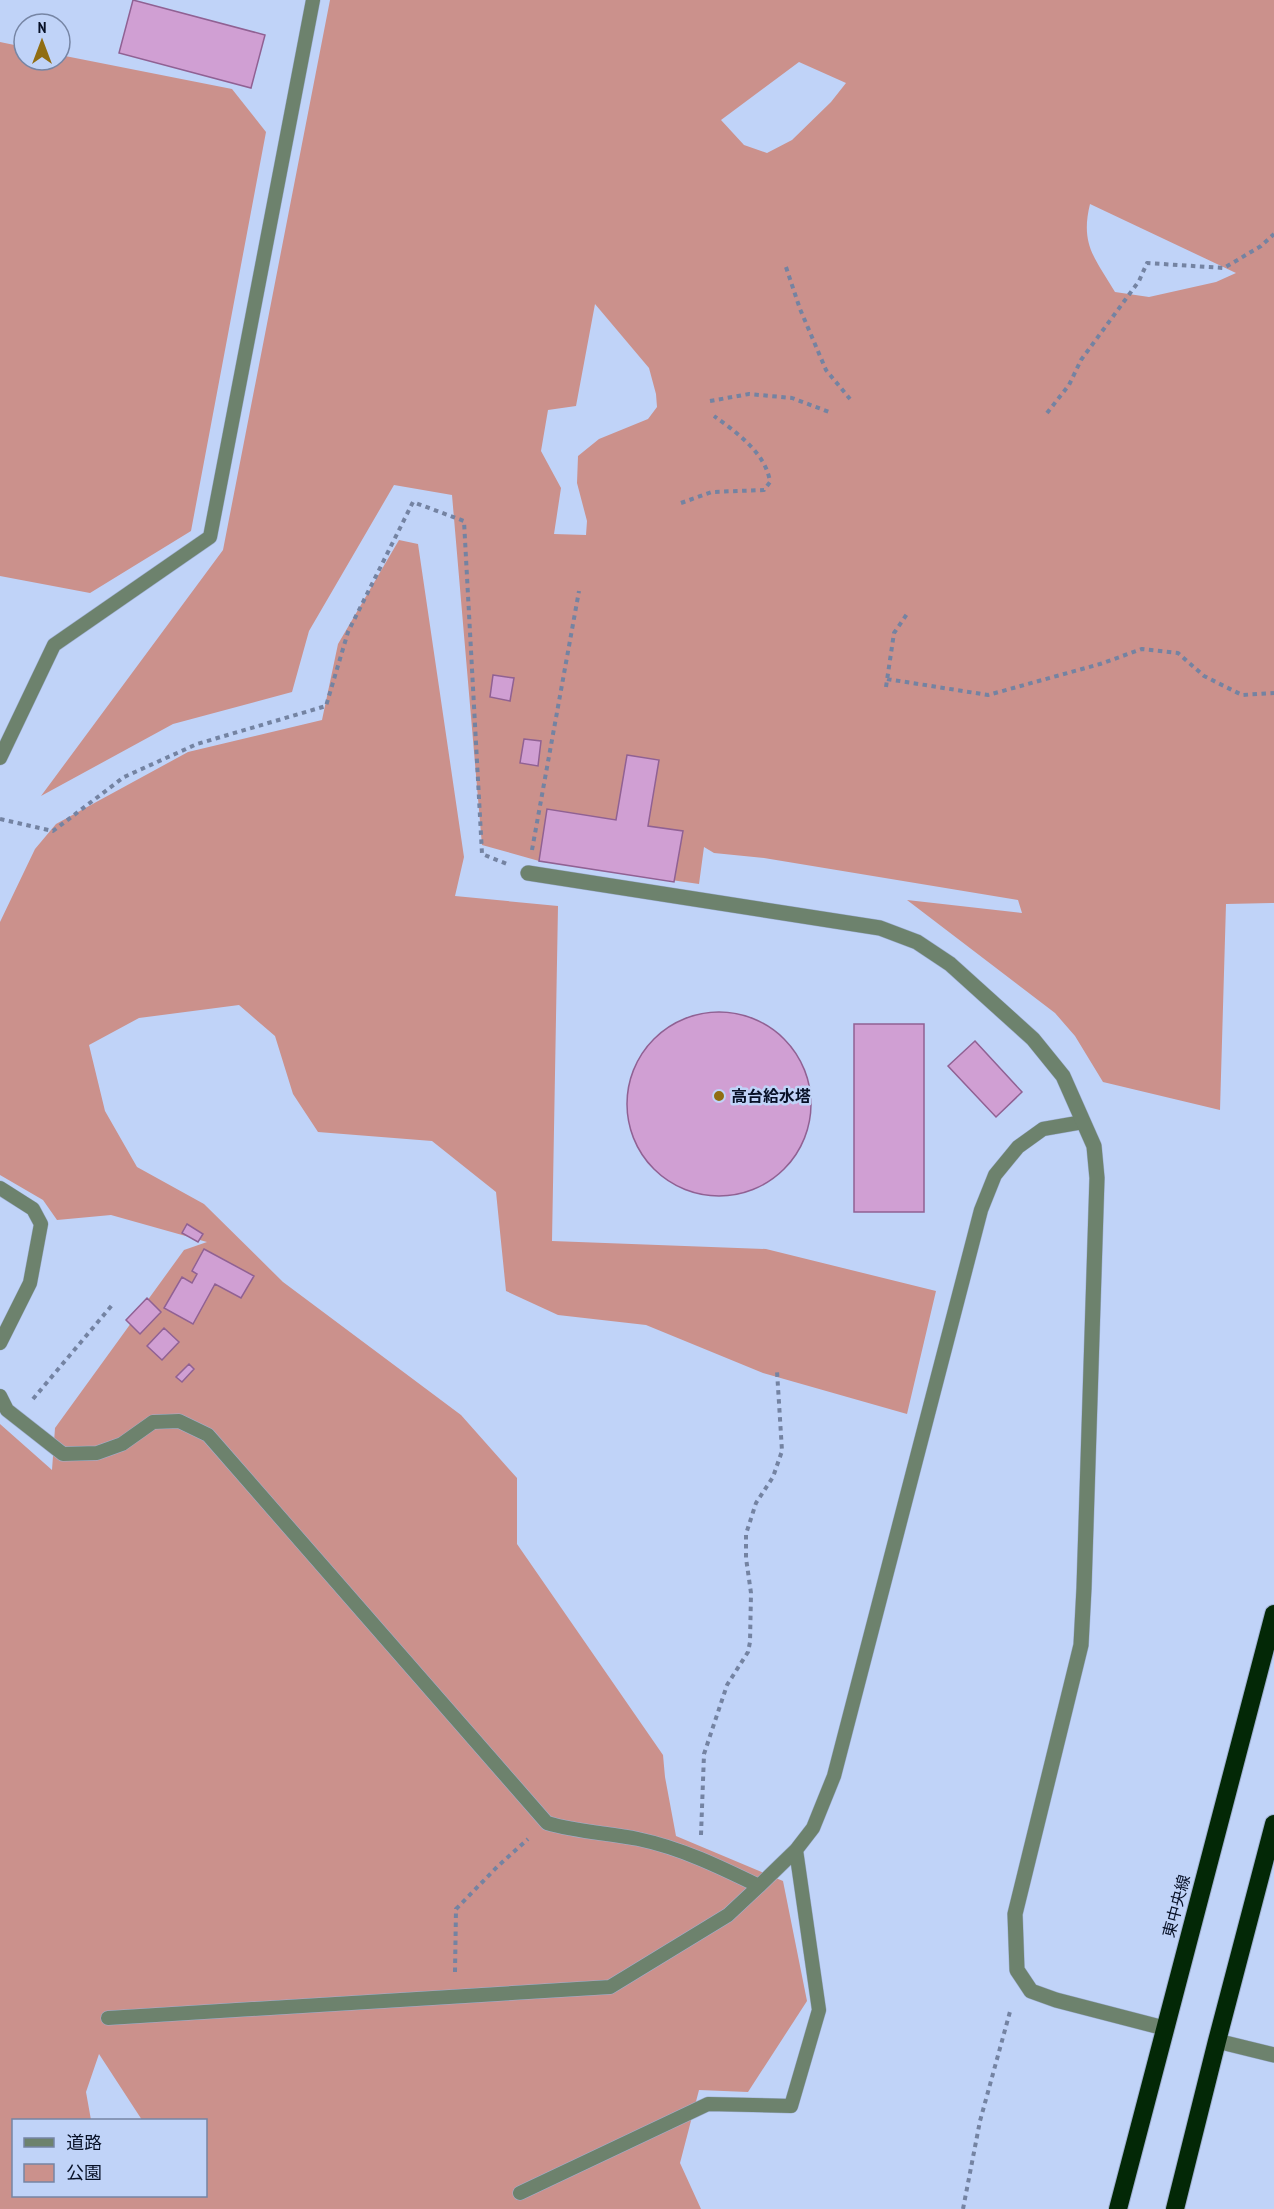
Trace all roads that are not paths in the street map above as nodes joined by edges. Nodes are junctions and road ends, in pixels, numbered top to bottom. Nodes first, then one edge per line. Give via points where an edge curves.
1 (314, 0) edge
2 (0, 758) edge
3 (528, 873) road end
4 (1083, 1122) junction
5 (0, 1188) edge
6 (0, 1342) edge
7 (0, 1396) edge
8 (1274, 1614) edge
9 (1274, 1824) edge
10 (796, 1850) junction
11 (759, 1886) junction
12 (108, 2018) dead end
13 (1164, 2028) junction
14 (1217, 2041) junction
15 (1274, 2055) edge
16 (520, 2193) dead end
17 (1118, 2209) edge
18 (1175, 2209) edge

1 - 2 lane via 210,537 54,645
3 - 4 street via 880,928 916,942 950,963 1033,1039 1063,1076
4 - 10 lane via 1043,1129 1018,1147 991,1184 981,1210 834,1776 813,1828
4 - 13 street via 1094,1146 1097,1178 1081,1634 1015,1914 1017,1970 1031,1991
5 - 6 lane via 33,1209 40,1224 30,1283
7 - 11 lane via 7,1410 63,1454 97,1453 122,1444 153,1422 179,1421 208,1435 547,1823 639,1839 701,1858
8 - 13 highway, 東中央線
9 - 14 highway
10 - 11 lane
10 - 16 lane via 819,2010 791,2106 708,2104
11 - 12 lane via 728,1915 610,1987
13 - 17 highway, 東中央線
14 - 15 street
14 - 18 highway

